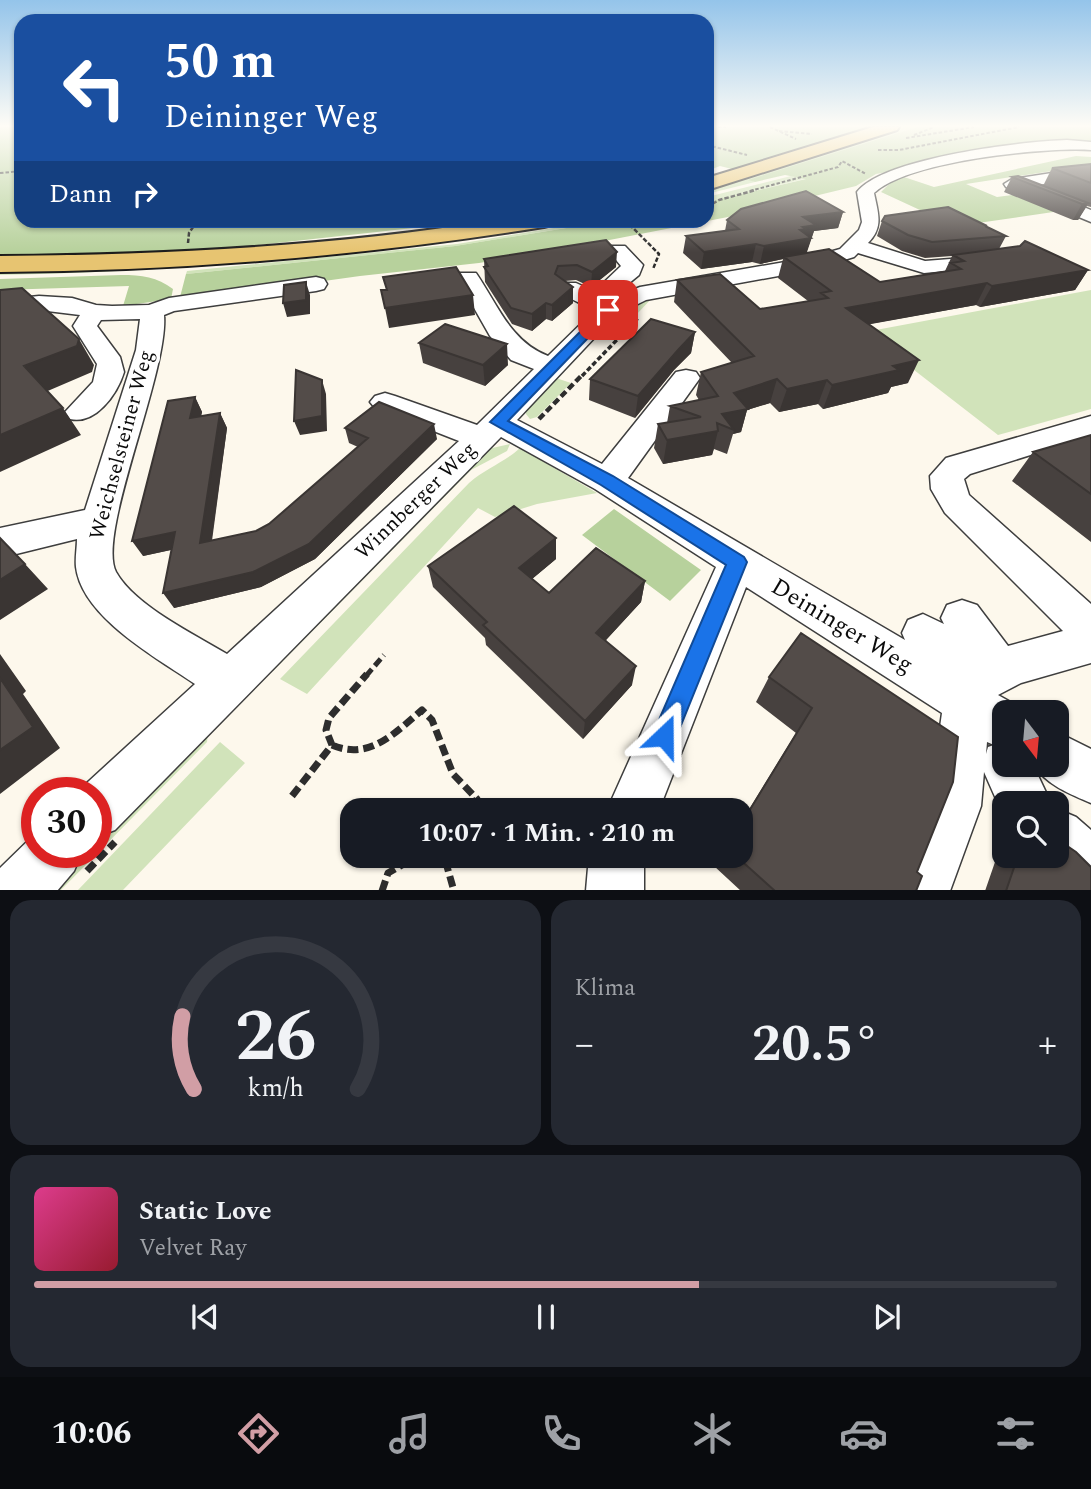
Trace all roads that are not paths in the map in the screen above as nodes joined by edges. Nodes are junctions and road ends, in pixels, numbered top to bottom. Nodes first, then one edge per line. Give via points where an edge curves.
1 (757, 169) edge
2 (923, 169) edge
3 (1091, 172) edge
4 (714, 182) edge
5 (1091, 217) edge
6 (490, 228) edge
7 (860, 235) junction
8 (618, 250) edge
9 (829, 260) junction
10 (1002, 260) edge
11 (0, 264) edge
12 (859, 275) edge
13 (468, 278) dead end
14 (316, 284) dead end
15 (568, 288) edge
16 (615, 306) junction
17 (0, 307) edge
18 (94, 312) junction
19 (152, 312) junction
20 (552, 367) junction
21 (686, 378) dead end
22 (385, 402) edge
23 (80, 412) dead end
24 (1091, 426) edge
25 (489, 430) junction
26 (607, 481) junction
27 (100, 520) junction
28 (0, 543) edge
29 (737, 562) junction
30 (942, 626) dead end
31 (1091, 631) edge
32 (1091, 643) edge
33 (230, 681) junction
34 (1016, 700) edge
35 (992, 711) edge
36 (992, 714) edge
37 (992, 723) edge
38 (1069, 764) edge
39 (1091, 778) edge
40 (112, 795) edge
41 (638, 798) edge
42 (1069, 847) edge
43 (39, 868) edge
44 (616, 868) edge
45 (1091, 868) edge
46 (18, 890) edge
47 (615, 890) edge
48 (921, 890) edge

1 - 4 main road
2 - 7 street via 879,180 865,191 871,222
3 - 5 street via 1012,183
6 - 11 main road via 250,255
7 - 9 street, Winnberger Weg via 847,253
7 - 10 street via 924,267
8 - 16 street via 632,265 610,287
9 - 12 street
9 - 16 street, Winnberger Weg via 640,294
13 - 20 street via 499,331 520,354
14 - 19 street via 169,305
15 - 16 street
16 - 20 street, Winnberger Weg
17 - 18 street via 61,305
18 - 19 street
18 - 23 street via 85,326 111,369 109,380
19 - 27 street, Weichselsteiner Weg via 149,350
20 - 25 street, Winnberger Weg
21 - 26 street
22 - 25 street, Deininger Weg
24 - 31 street via 958,466 947,476 957,504
25 - 26 street, Deininger Weg
25 - 33 street, Winnberger Weg
26 - 29 street, Deininger Weg
27 - 28 street
27 - 33 street, Weichselsteiner Weg via 93,549 102,583 144,626
29 - 36 street, Deininger Weg
29 - 41 street
30 - 35 street
32 - 34 street
33 - 40 street, Winnberger Weg
37 - 48 street
38 - 39 street
42 - 45 street
43 - 46 street
44 - 47 street

